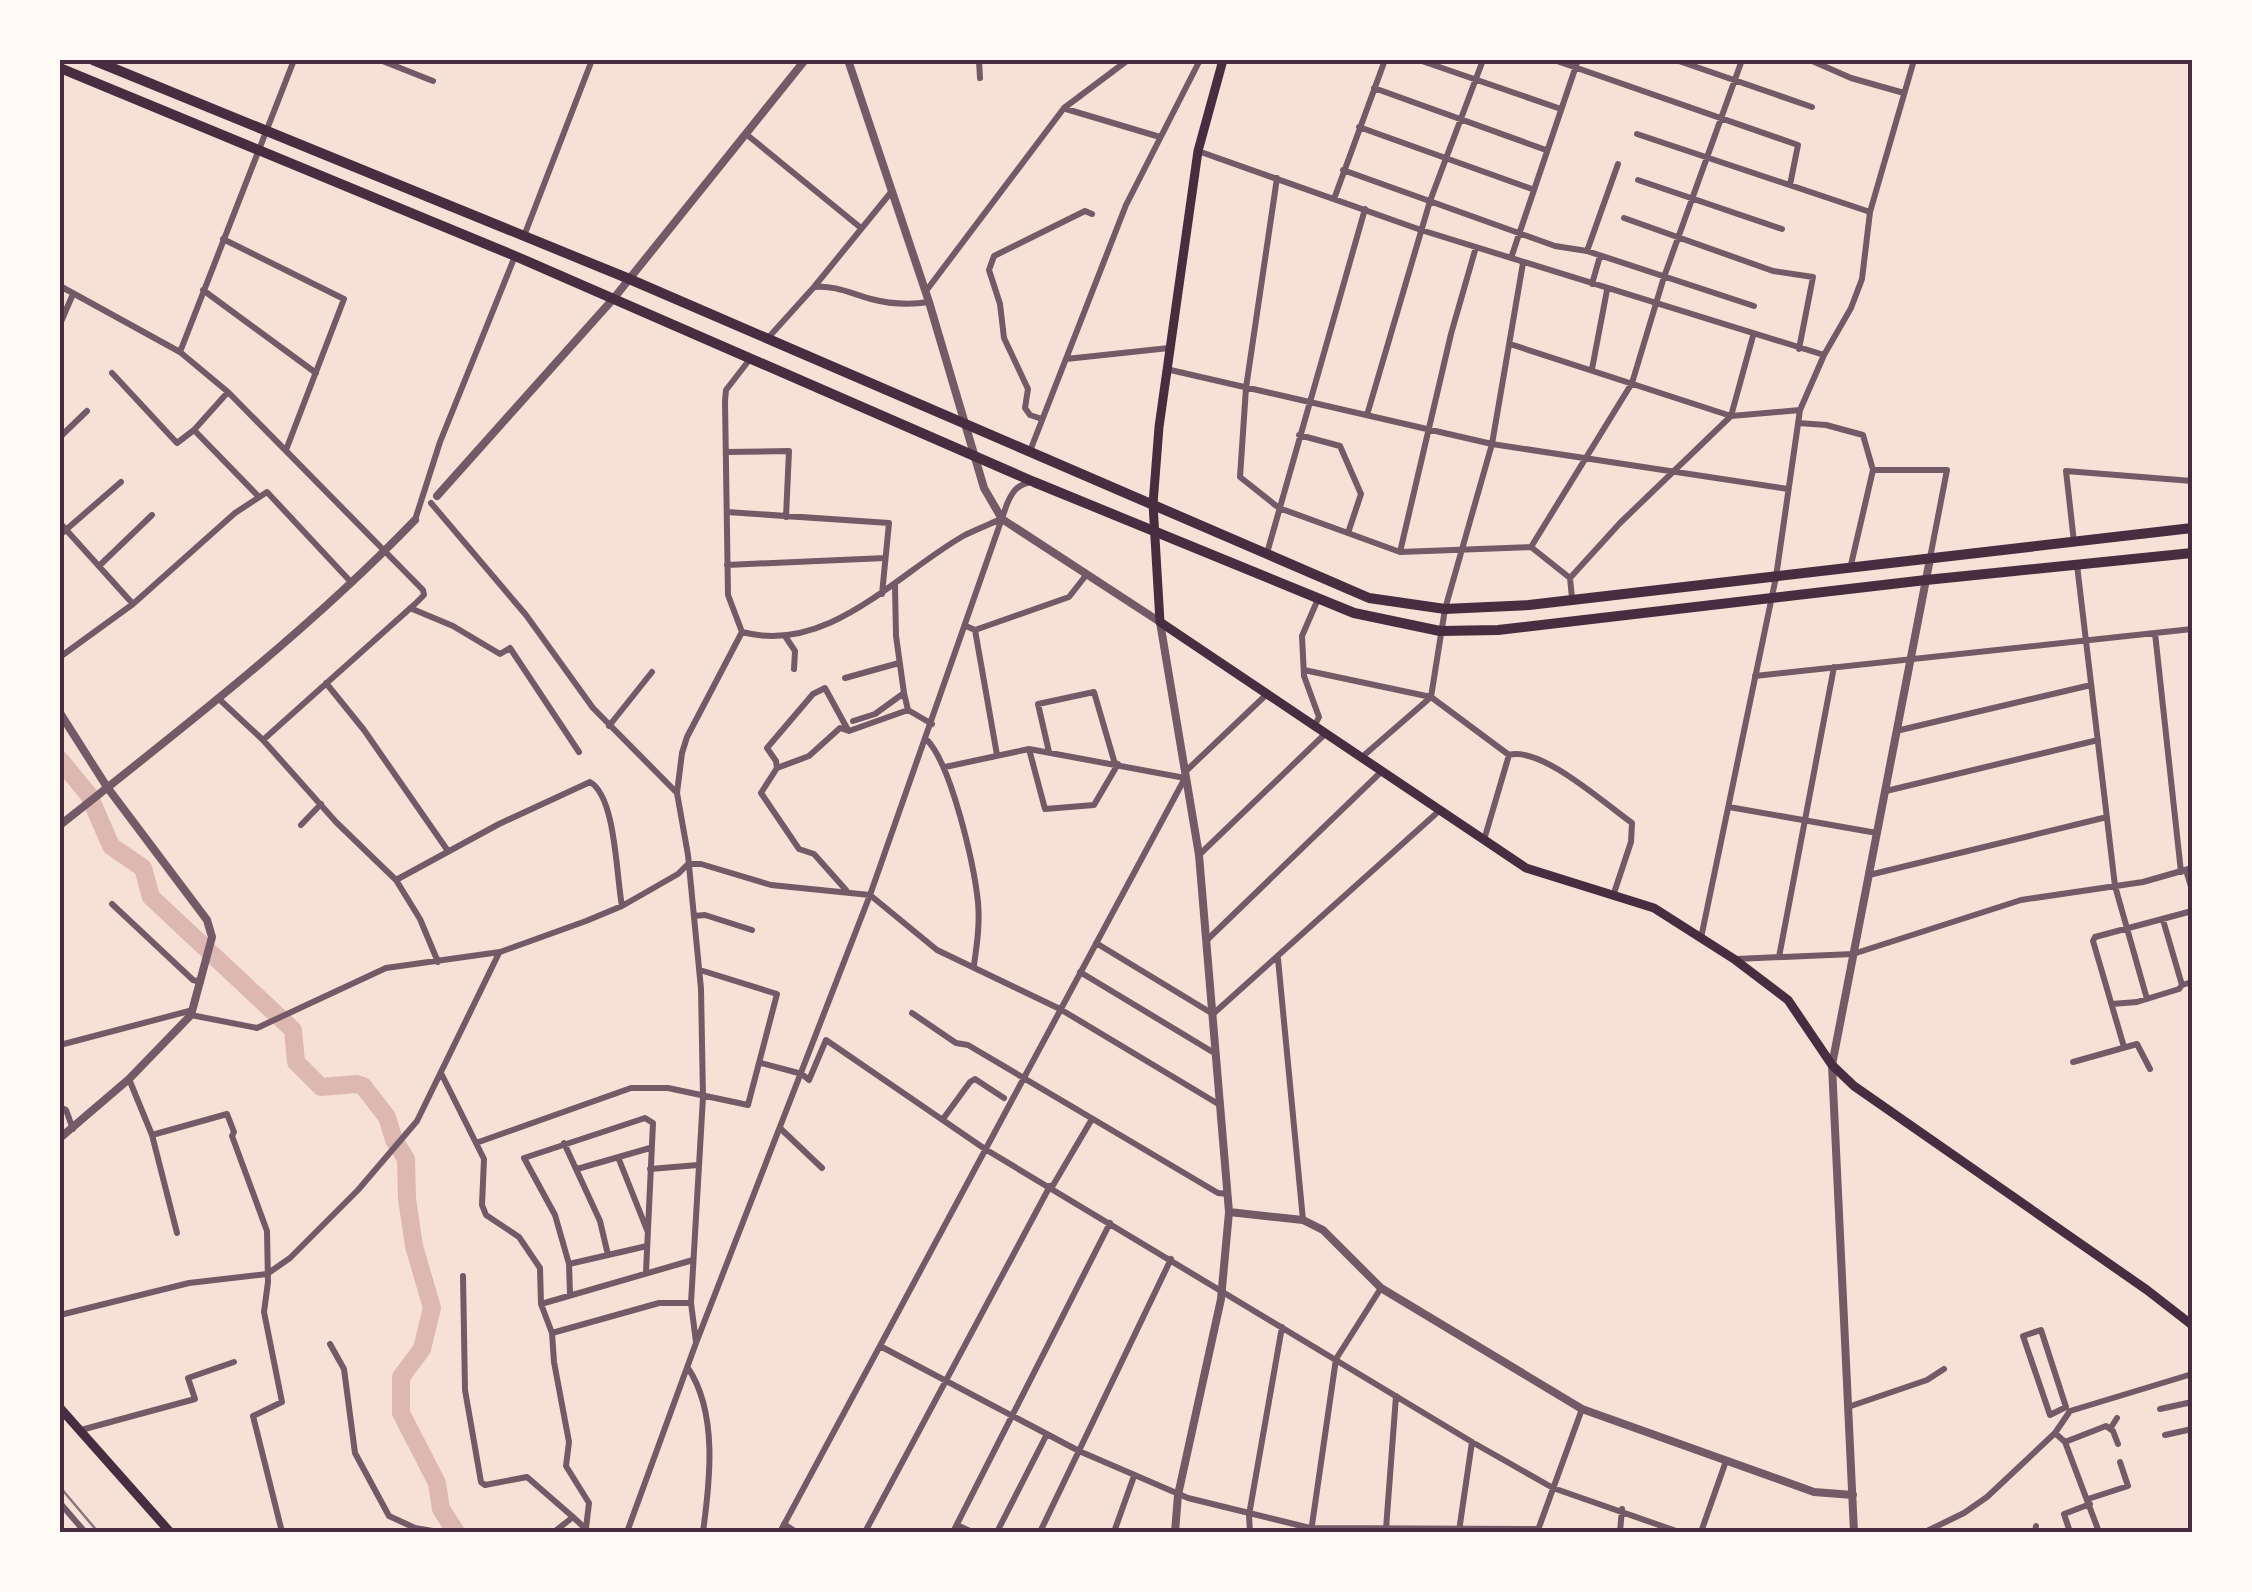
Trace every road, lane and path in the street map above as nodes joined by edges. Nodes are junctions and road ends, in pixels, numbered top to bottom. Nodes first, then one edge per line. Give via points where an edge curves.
1 (93, 60) edge
2 (294, 60) edge
3 (380, 60) edge
4 (592, 60) edge
5 (805, 60) edge
6 (848, 60) edge
7 (979, 60) edge
8 (1200, 60) edge
9 (1223, 60) edge
10 (1385, 60) edge
11 (1419, 60) edge
12 (1483, 60) edge
13 (1554, 60) edge
14 (1676, 60) edge
15 (1742, 60) edge
16 (1810, 60) edge
17 (1914, 60) edge
18 (1125, 61) edge
19 (1577, 64) edge
20 (60, 68) edge
21 (980, 78) dead end
22 (1476, 80) junction
23 (1735, 80) junction
24 (433, 82) dead end
25 (1374, 88) junction
26 (1904, 93) junction
27 (1812, 107) dead end
28 (1064, 108) junction
29 (1561, 108) junction
30 (1462, 119) junction
31 (1721, 119) junction
32 (1359, 127) junction
33 (266, 133) junction
34 (744, 133) junction
35 (1637, 134) dead end
36 (1160, 137) junction
37 (259, 148) junction
38 (1546, 150) junction
39 (1198, 151) junction
40 (1708, 158) junction
41 (1446, 159) junction
42 (1618, 164) dead end
43 (1343, 170) junction
44 (1277, 178) junction
45 (1638, 180) dead end
46 (1790, 184) junction
47 (1532, 189) junction
48 (892, 190) junction
49 (1693, 198) junction
50 (1334, 199) junction
51 (1430, 201) junction
52 (1365, 209) junction
53 (1870, 212) junction
54 (1092, 214) dead end
55 (1624, 218) dead end
56 (861, 228) junction
57 (1782, 229) dead end
58 (1421, 230) junction
59 (1518, 232) junction
60 (1679, 235) junction
61 (524, 237) junction
62 (222, 239) junction
63 (1476, 247) junction
64 (1588, 251) junction
65 (514, 256) junction
66 (1600, 256) junction
67 (1510, 258) junction
68 (1523, 263) junction
69 (1664, 277) junction
70 (627, 278) junction
71 (1592, 284) junction
72 (60, 286) edge
73 (814, 288) junction
74 (203, 290) junction
75 (1608, 290) junction
76 (925, 292) junction
77 (74, 294) junction
78 (614, 298) junction
79 (929, 302) junction
80 (1656, 306) junction
81 (1754, 306) dead end
82 (60, 324) edge
83 (1753, 336) junction
84 (767, 338) junction
85 (1510, 344) junction
86 (1169, 348) junction
87 (1799, 348) junction
88 (180, 352) junction
89 (1824, 356) junction
90 (751, 358) junction
91 (1066, 359) junction
92 (1592, 368) junction
93 (1166, 369) junction
94 (112, 373) dead end
95 (316, 373) junction
96 (1632, 383) junction
97 (1246, 388) junction
98 (228, 392) junction
99 (1308, 402) junction
100 (1800, 410) junction
101 (87, 411) dead end
102 (1367, 415) junction
103 (1732, 416) junction
104 (1042, 418) junction
105 (964, 421) junction
106 (1798, 422) junction
107 (194, 430) junction
108 (1431, 430) junction
109 (1299, 435) junction
110 (60, 437) edge
111 (1492, 444) junction
112 (286, 450) junction
113 (1030, 450) junction
114 (726, 452) junction
115 (974, 454) junction
116 (1584, 459) junction
117 (1873, 470) junction
118 (1674, 472) junction
119 (2192, 481) edge
120 (121, 482) dead end
121 (1034, 482) junction
122 (1788, 489) junction
123 (260, 497) junction
124 (434, 500) junction
125 (1154, 504) junction
126 (1279, 508) junction
127 (726, 512) junction
128 (152, 515) dead end
129 (786, 516) junction
130 (1002, 518) junction
131 (415, 520) junction
132 (2192, 528) edge
133 (62, 530) edge
134 (1154, 530) junction
135 (1348, 534) junction
136 (2074, 542) junction
137 (1531, 547) junction
138 (1461, 551) junction
139 (384, 552) junction
140 (1400, 552) junction
141 (1267, 553) junction
142 (2192, 553) edge
143 (885, 558) junction
144 (1930, 559) junction
145 (2076, 564) junction
146 (727, 565) junction
147 (98, 566) junction
148 (1850, 569) junction
149 (1087, 574) junction
150 (1776, 577) junction
151 (1570, 578) junction
152 (1926, 580) junction
153 (350, 582) junction
154 (895, 586) junction
155 (882, 594) junction
156 (1572, 598) junction
157 (1771, 598) junction
158 (1318, 599) junction
159 (132, 604) junction
160 (410, 608) junction
161 (1445, 609) junction
162 (1160, 622) junction
163 (966, 626) junction
164 (2192, 629) edge
165 (975, 630) junction
166 (1440, 631) junction
167 (742, 632) junction
168 (2155, 634) junction
169 (785, 636) junction
170 (2086, 642) junction
171 (60, 657) edge
172 (1911, 660) junction
173 (900, 663) junction
174 (1834, 668) junction
175 (794, 669) dead end
176 (1304, 670) junction
177 (652, 672) dead end
178 (1755, 676) junction
179 (845, 678) dead end
180 (326, 683) junction
181 (2092, 685) junction
182 (904, 693) junction
183 (1267, 694) junction
184 (1431, 698) junction
185 (218, 699) junction
186 (908, 710) junction
187 (60, 713) edge
188 (852, 721) dead end
189 (932, 724) junction
190 (1315, 725) junction
191 (609, 726) junction
192 (1896, 731) junction
193 (849, 732) junction
194 (1326, 733) junction
195 (924, 738) junction
196 (262, 740) junction
197 (2098, 740) junction
198 (1028, 749) junction
199 (579, 752) dead end
200 (1049, 752) junction
201 (998, 755) junction
202 (1509, 755) junction
203 (1362, 757) junction
204 (1116, 764) junction
205 (945, 767) junction
206 (777, 768) junction
207 (1382, 771) junction
208 (1184, 776) junction
209 (104, 790) junction
210 (1886, 791) junction
211 (676, 794) junction
212 (321, 804) junction
213 (1729, 807) junction
214 (1439, 812) junction
215 (2107, 817) junction
216 (1805, 820) junction
217 (301, 825) dead end
218 (60, 826) edge
219 (1877, 833) junction
220 (1484, 841) junction
221 (448, 851) junction
222 (1199, 855) junction
223 (688, 864) junction
224 (2187, 870) edge
225 (1869, 875) junction
226 (396, 880) junction
227 (2115, 886) junction
228 (2192, 890) edge
229 (846, 891) junction
230 (870, 895) junction
231 (1613, 896) junction
232 (112, 904) dead end
233 (622, 906) junction
234 (2192, 912) edge
235 (694, 916) junction
236 (2162, 920) junction
237 (2128, 929) junction
238 (752, 930) dead end
239 (1701, 938) junction
240 (1207, 940) junction
241 (1096, 943) junction
242 (500, 952) junction
243 (1853, 954) junction
244 (1278, 958) junction
245 (1779, 958) junction
246 (1734, 959) junction
247 (438, 962) junction
248 (974, 966) junction
249 (699, 970) junction
250 (1080, 972) junction
251 (201, 982) junction
252 (2192, 982) edge
253 (2182, 985) junction
254 (2148, 998) junction
255 (2112, 1004) junction
256 (1060, 1009) junction
257 (192, 1012) junction
258 (912, 1013) dead end
259 (1213, 1014) junction
260 (60, 1045) edge
261 (2124, 1047) junction
262 (1217, 1055) junction
263 (2073, 1062) dead end
264 (760, 1064) junction
265 (1832, 1065) junction
266 (2150, 1069) dead end
267 (802, 1074) junction
268 (442, 1075) junction
269 (1024, 1077) junction
270 (129, 1079) junction
271 (703, 1097) junction
272 (1004, 1098) dead end
273 (60, 1106) edge
274 (1221, 1106) junction
275 (943, 1119) junction
276 (1092, 1119) junction
277 (73, 1128) junction
278 (780, 1130) junction
279 (152, 1135) junction
280 (60, 1138) edge
281 (564, 1143) junction
282 (476, 1144) junction
283 (650, 1148) junction
284 (985, 1149) junction
285 (618, 1157) junction
286 (698, 1165) junction
287 (822, 1168) dead end
288 (650, 1169) junction
289 (577, 1170) junction
290 (1051, 1187) junction
291 (1228, 1194) junction
292 (1229, 1212) junction
293 (1303, 1220) junction
294 (1110, 1223) junction
295 (648, 1231) junction
296 (177, 1233) dead end
297 (647, 1246) junction
298 (608, 1254) junction
299 (1172, 1259) junction
300 (692, 1260) junction
301 (568, 1264) junction
302 (646, 1272) junction
303 (268, 1274) junction
304 (463, 1276) dead end
305 (1380, 1288) junction
306 (1222, 1290) junction
307 (570, 1294) junction
308 (692, 1303) junction
309 (541, 1304) junction
310 (60, 1316) edge
311 (2192, 1325) edge
312 (1282, 1327) junction
313 (552, 1333) junction
314 (696, 1343) junction
315 (330, 1344) dead end
316 (880, 1346) junction
317 (1336, 1359) junction
318 (234, 1362) dead end
319 (688, 1368) junction
320 (1944, 1368) dead end
321 (2192, 1374) edge
322 (946, 1380) junction
323 (1396, 1396) junction
324 (2192, 1402) edge
325 (1848, 1407) junction
326 (60, 1408) edge
327 (1582, 1409) junction
328 (2160, 1409) dead end
329 (2050, 1415) joint
330 (1012, 1416) junction
331 (2117, 1418) dead end
332 (2110, 1429) junction
333 (2192, 1429) edge
334 (80, 1431) junction
335 (2055, 1433) junction
336 (1046, 1434) junction
337 (2165, 1435) dead end
338 (1472, 1442) junction
339 (2066, 1442) junction
340 (2118, 1444) dead end
341 (1079, 1451) junction
342 (1726, 1461) junction
343 (2120, 1462) dead end
344 (1134, 1476) junction
345 (1553, 1488) junction
346 (1178, 1494) junction
347 (1853, 1495) junction
348 (2089, 1501) junction
349 (60, 1503) edge
350 (1622, 1509) junction
351 (1249, 1515) junction
352 (572, 1518) junction
353 (782, 1528) edge
354 (955, 1528) edge
355 (2069, 1528) dead end
356 (588, 1530) edge
357 (1310, 1530) edge
358 (1459, 1530) edge
359 (1538, 1530) edge
360 (1386, 1531) edge
361 (1930, 1531) edge
362 (85, 1532) edge
363 (170, 1532) edge
364 (282, 1532) edge
365 (438, 1532) edge
366 (554, 1532) edge
367 (627, 1532) edge
368 (703, 1532) edge
369 (796, 1532) edge
370 (864, 1532) edge
371 (972, 1532) edge
372 (997, 1532) edge
373 (1040, 1532) edge
374 (1114, 1532) edge
375 (1175, 1532) edge
376 (1250, 1532) edge
377 (1620, 1532) edge
378 (1679, 1532) edge
379 (1702, 1532) edge
380 (1854, 1532) edge
381 (2099, 1532) edge

1 - 33 highway
2 - 33 street
3 - 24 street
4 - 61 street
5 - 34 street
6 - 48 street
7 - 21 street
8 - 36 street
9 - 39 main road
10 - 25 street
11 - 22 street
12 - 22 street
13 - 19 street
14 - 23 street
15 - 23 street
16 - 26 street
17 - 26 street
18 - 28 street
19 - 29 street
19 - 31 street
20 - 37 highway
22 - 29 street
22 - 30 street
23 - 27 street
23 - 31 street
25 - 30 street
25 - 32 street
26 - 53 street
28 - 36 street
28 - 76 street
29 - 38 street
30 - 38 street
30 - 41 street
31 - 40 street
31 - 46 street via 1798,144
32 - 41 street
32 - 43 street
33 - 37 street
33 - 61 highway
34 - 56 street
34 - 70 street
35 - 40 street
36 - 91 street
37 - 62 street
37 - 65 highway
38 - 47 street
39 - 44 street
39 - 86 main road
40 - 46 street
40 - 49 street
41 - 47 street
41 - 51 street
42 - 64 street
43 - 50 street
43 - 51 street
44 - 50 street
44 - 97 street
45 - 49 street
46 - 53 street
47 - 59 street
48 - 56 street
48 - 76 street
49 - 57 street
49 - 60 street
50 - 52 street
51 - 58 street
51 - 59 street
52 - 58 street
52 - 99 street
53 - 89 street via 1862,280
54 - 104 street via 1085,211 994,256 988,270 1004,338 1028,389 1025,408
55 - 60 street
56 - 73 street
58 - 63 street
58 - 102 street
59 - 64 street
59 - 67 street
60 - 69 street
60 - 87 street via 1773,270 1813,277
61 - 70 highway
62 - 74 street
62 - 95 street via 344,299
63 - 67 street
63 - 108 street
64 - 66 street
65 - 78 highway
65 - 131 street
66 - 69 street
66 - 71 street
67 - 68 street
68 - 71 street
68 - 85 street
69 - 80 street
69 - 81 street
70 - 78 street
70 - 84 highway
71 - 75 street
72 - 77 street
73 - 79 street
73 - 84 street
74 - 88 street
74 - 95 street
75 - 80 street
75 - 92 street
76 - 79 street
77 - 82 street
77 - 88 street
78 - 90 highway
78 - 124 street
79 - 105 street
80 - 83 street
80 - 96 street
83 - 87 street
83 - 103 street
84 - 105 highway
85 - 92 street
85 - 111 street
86 - 91 street
86 - 93 main road
87 - 89 street
88 - 98 street
89 - 100 street
90 - 114 street via 726,390
90 - 115 highway
91 - 104 street
92 - 96 street
93 - 97 street
93 - 125 main road
94 - 107 street via 177,442
95 - 112 street
96 - 103 street
96 - 116 street
97 - 99 street
97 - 126 street via 1240,477
98 - 107 street
98 - 112 street
99 - 102 street
99 - 109 street
100 - 103 street
100 - 106 street
101 - 110 street
102 - 108 street
103 - 118 street
104 - 113 street
105 - 113 highway
105 - 115 street
106 - 117 street via 1863,435
106 - 122 street
107 - 123 street
108 - 111 street
108 - 140 street
109 - 126 street
109 - 135 street via 1340,446 1360,494
111 - 116 street
111 - 138 street
112 - 139 street
113 - 125 highway
114 - 127 street
114 - 129 street via 789,451
115 - 121 highway
115 - 130 street
116 - 118 street
116 - 137 street
117 - 144 street via 1947,470
117 - 148 street
118 - 122 street
118 - 151 street
119 - 136 street via 2066,471
120 - 133 street
121 - 130 street via 1012,492
121 - 134 highway
122 - 150 street
123 - 153 street via 267,492
123 - 159 street
124 - 131 street
124 - 191 street
125 - 134 main road
125 - 141 highway
126 - 135 street
126 - 141 street
127 - 129 street
127 - 146 street
128 - 147 street
129 - 143 street via 889,524
130 - 149 street
130 - 154 street via 964,536
130 - 163 street
131 - 139 street
132 - 136 highway
133 - 147 street
134 - 158 highway
134 - 162 main road
135 - 140 street
136 - 144 highway
137 - 138 street
137 - 151 street
138 - 140 street
138 - 161 street
139 - 153 street
139 - 160 street via 424,590
141 - 161 highway via 1368,598
142 - 145 highway
143 - 146 street
143 - 155 street
144 - 148 highway
144 - 152 street
145 - 152 highway
145 - 170 street
146 - 167 street via 728,595
147 - 159 street
148 - 150 highway
149 - 162 street
149 - 165 street via 1069,596
150 - 156 highway
150 - 157 street
151 - 156 street
152 - 157 highway
152 - 172 street
153 - 185 street
154 - 155 street
154 - 173 street
155 - 169 street via 826,624
156 - 161 highway
157 - 166 highway
157 - 178 street
158 - 166 highway
158 - 176 street via 1302,636
159 - 171 street
160 - 180 street
160 - 199 street via 500,654 510,648
161 - 166 street
162 - 183 main road
162 - 208 street
163 - 165 street
163 - 189 street
164 - 168 street
165 - 201 street
166 - 184 street
167 - 169 street
167 - 211 street via 687,737
168 - 170 street
168 - 224 street
169 - 175 street via 795,650
170 - 172 street
170 - 181 street
172 - 174 street
172 - 192 street
173 - 179 street
173 - 182 street
174 - 178 street
174 - 216 street
176 - 184 street
176 - 190 street via 1320,717
177 - 191 street
178 - 213 street
180 - 196 street
180 - 221 street
181 - 192 street
181 - 197 street
182 - 186 street
182 - 188 street
183 - 190 main road
183 - 208 street
184 - 202 street
184 - 203 street
185 - 196 street
185 - 209 street
186 - 189 street
186 - 193 street
187 - 209 street
189 - 195 street
190 - 194 main road
191 - 211 street
192 - 210 street
193 - 206 street via 840,728 809,756
193 - 206 street via 825,688 768,748
194 - 203 main road
194 - 222 street
195 - 205 street
195 - 230 street
196 - 212 street
197 - 210 street
197 - 215 street
198 - 200 street
198 - 201 street
198 - 204 street via 1045,808 1094,804
200 - 204 street
200 - 204 street via 1038,704 1094,692
201 - 205 street
202 - 220 street
202 - 231 street via 1545,761 1632,823
203 - 207 main road
204 - 208 street
205 - 248 street via 978,900
206 - 229 street via 761,793 798,849 814,854
207 - 214 main road
207 - 240 street
208 - 222 street
208 - 241 street
209 - 218 street
209 - 251 street via 207,920 212,937
210 - 219 street
211 - 223 street
212 - 217 street
212 - 226 street
213 - 216 street
213 - 239 street
214 - 220 main road
214 - 244 street
215 - 225 street
215 - 227 street
216 - 219 street
216 - 245 street
219 - 225 street
220 - 231 main road via 1526,868
221 - 226 street
221 - 233 street via 590,782 608,808
222 - 240 street
223 - 229 street via 771,885
223 - 233 street
223 - 235 street
224 - 227 street
224 - 228 street
225 - 243 street
226 - 247 street
227 - 237 street
227 - 243 street via 2021,900
229 - 230 street
230 - 248 street via 937,950
230 - 267 street
231 - 239 main road via 1654,908
232 - 251 street
233 - 242 street
234 - 236 street
235 - 238 street
235 - 249 street
236 - 237 street
236 - 253 street
237 - 254 street
237 - 255 street via 2093,940
239 - 246 main road
240 - 259 street
241 - 250 street
241 - 259 street
242 - 247 street
242 - 268 street
243 - 245 street
243 - 265 street
244 - 259 street
244 - 293 street
245 - 246 street
246 - 265 main road via 1788,1000
247 - 257 street via 386,968 257,1028
248 - 256 street
249 - 264 street via 777,994
249 - 271 street
250 - 256 street
250 - 262 street
251 - 257 street
252 - 253 street
253 - 254 street
254 - 255 street
255 - 261 street
256 - 269 street
256 - 274 street
257 - 260 street
257 - 270 street
258 - 269 street via 956,1044 968,1044
259 - 262 street
261 - 263 street
261 - 266 street via 2140,1046
262 - 274 street
264 - 267 street
264 - 271 street via 748,1105
265 - 311 main road
265 - 325 street
267 - 275 street via 809,1080 826,1040
267 - 278 street
268 - 282 street
268 - 303 street via 417,1121 358,1190
269 - 276 street
269 - 284 street
270 - 277 street
270 - 279 street
271 - 282 street via 631,1088
271 - 286 street
272 - 275 street via 975,1080
273 - 277 street
274 - 291 street
275 - 284 street
276 - 290 street
276 - 291 street
277 - 280 street
278 - 287 street
278 - 314 street
279 - 296 street
279 - 303 street via 227,1114 267,1231
281 - 283 street via 645,1118 652,1123
281 - 289 street
281 - 301 street via 524,1158 555,1216
282 - 309 street via 486,1167 486,1215 520,1236 531,1252 542,1273
283 - 285 street
283 - 288 street
284 - 290 street
284 - 316 street
285 - 289 street
285 - 295 street
286 - 288 street
286 - 300 street
288 - 295 street
289 - 298 street
290 - 294 street
290 - 322 street
291 - 292 street
292 - 293 street
292 - 306 street
293 - 305 street via 1323,1230
294 - 299 street
294 - 330 street
295 - 297 street
297 - 298 street
297 - 302 street
298 - 301 street
299 - 306 street
299 - 341 street
300 - 302 street
300 - 308 street
301 - 307 street
302 - 307 street
303 - 310 street via 175,1286
303 - 364 street via 264,1312 282,1402 253,1416
304 - 352 street via 464,1390 481,1482 527,1477
305 - 317 street
305 - 327 street
306 - 312 street
306 - 346 street
307 - 309 street
308 - 313 street via 660,1303
308 - 314 street
309 - 313 street
312 - 317 street
312 - 351 street
313 - 356 street via 569,1442 566,1466 589,1502
314 - 319 street
315 - 365 street via 344,1369 355,1453 389,1516
316 - 322 street
316 - 353 street
317 - 323 street
317 - 357 street
318 - 334 street via 188,1378 195,1398
319 - 367 street
319 - 368 street via 712,1460
320 - 325 street
321 - 335 street via 2070,1411
322 - 330 street
322 - 370 street
323 - 338 street
323 - 360 street
324 - 328 street
325 - 347 street
326 - 334 main road
327 - 342 street
327 - 345 street
329 - 329 street via 2023,1336 2041,1330 2066,1406
330 - 336 street
330 - 354 street
331 - 332 street
332 - 339 street
332 - 340 street
333 - 337 street
334 - 363 main road
335 - 339 street
335 - 361 street via 1987,1497
336 - 341 street
336 - 372 street
338 - 345 street
338 - 358 street
339 - 348 street
341 - 344 street
341 - 373 street
342 - 347 street via 1814,1492
342 - 379 street
343 - 348 street via 2128,1486
344 - 346 street
344 - 374 street
345 - 350 street
345 - 359 street
346 - 351 street
346 - 375 street
347 - 380 street
348 - 355 street via 2064,1514
348 - 381 street
349 - 362 street
350 - 377 street
350 - 378 street
351 - 357 street
351 - 376 street
352 - 356 street
352 - 366 street
353 - 369 street
354 - 371 street
357 - 360 street
358 - 359 street
358 - 360 street

